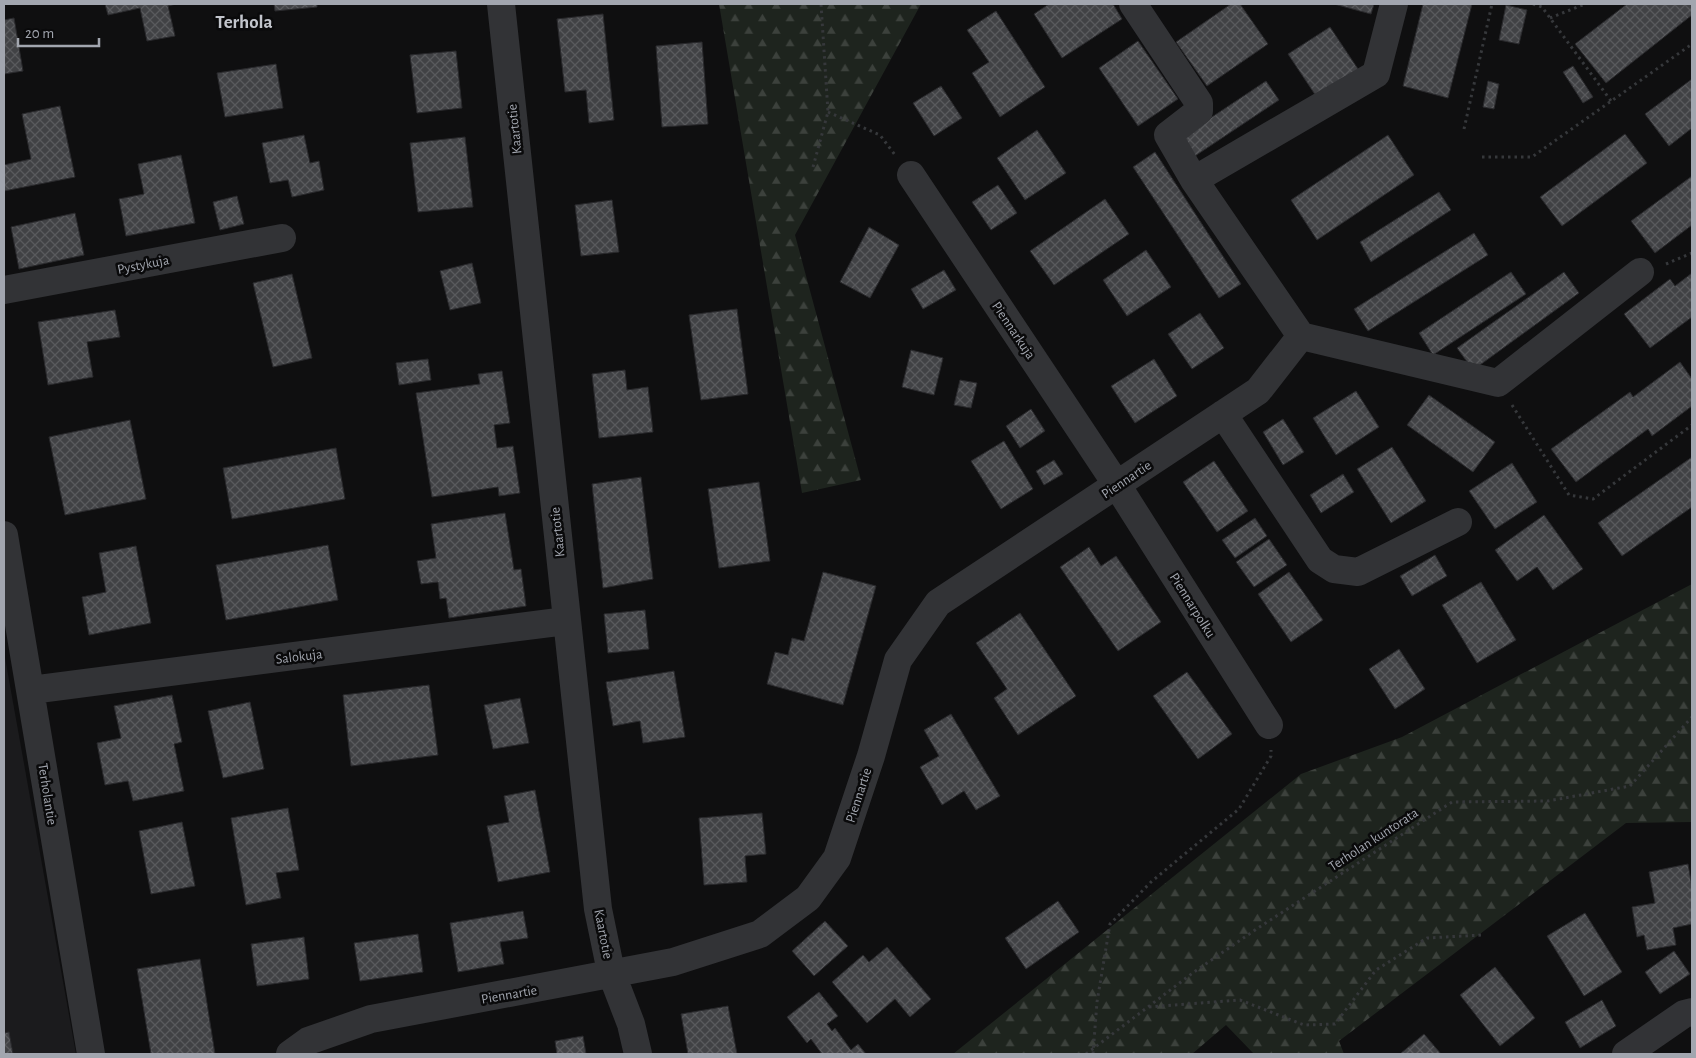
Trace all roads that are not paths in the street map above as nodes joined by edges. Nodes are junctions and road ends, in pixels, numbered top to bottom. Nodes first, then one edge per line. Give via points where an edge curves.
1 (501, 4) edge
2 (1133, 4) edge
3 (1394, 4) edge
4 (911, 175) road end
5 (1194, 180) junction
6 (282, 238) dead end
7 (1640, 272) dead end
8 (4, 290) edge
9 (1301, 336) junction
10 (1223, 414) junction
11 (1117, 485) junction
12 (1458, 522) dead end
13 (4, 535) edge
14 (566, 621) junction
15 (31, 690) junction
16 (1269, 725) road end
17 (611, 972) junction
18 (1692, 1012) edge
19 (91, 1054) edge
20 (290, 1054) edge
21 (638, 1054) edge
22 (1626, 1054) edge

1 - 14 street, Kaartotie
2 - 5 street via 1199,103 1199,111 1168,135
3 - 5 street via 1376,74
4 - 11 street, Piennarkuja
5 - 9 street
6 - 8 street, Pystykuja
7 - 9 street via 1498,383
9 - 10 street, Piennartie via 1258,391
10 - 11 street, Piennartie
10 - 12 street via 1320,560 1334,569 1358,572
11 - 16 street, Piennarpolku
11 - 17 street, Piennartie via 938,603 898,660 837,858 808,898 760,934 673,962
13 - 15 street, Terholantie
14 - 15 street, Salokuja
14 - 17 street, Kaartotie via 598,909
15 - 19 street, Terholantie
17 - 20 street, Piennartie via 552,987 371,1019 308,1041
17 - 21 street, Kaartotie via 631,1024
18 - 22 street via 1684,1014

